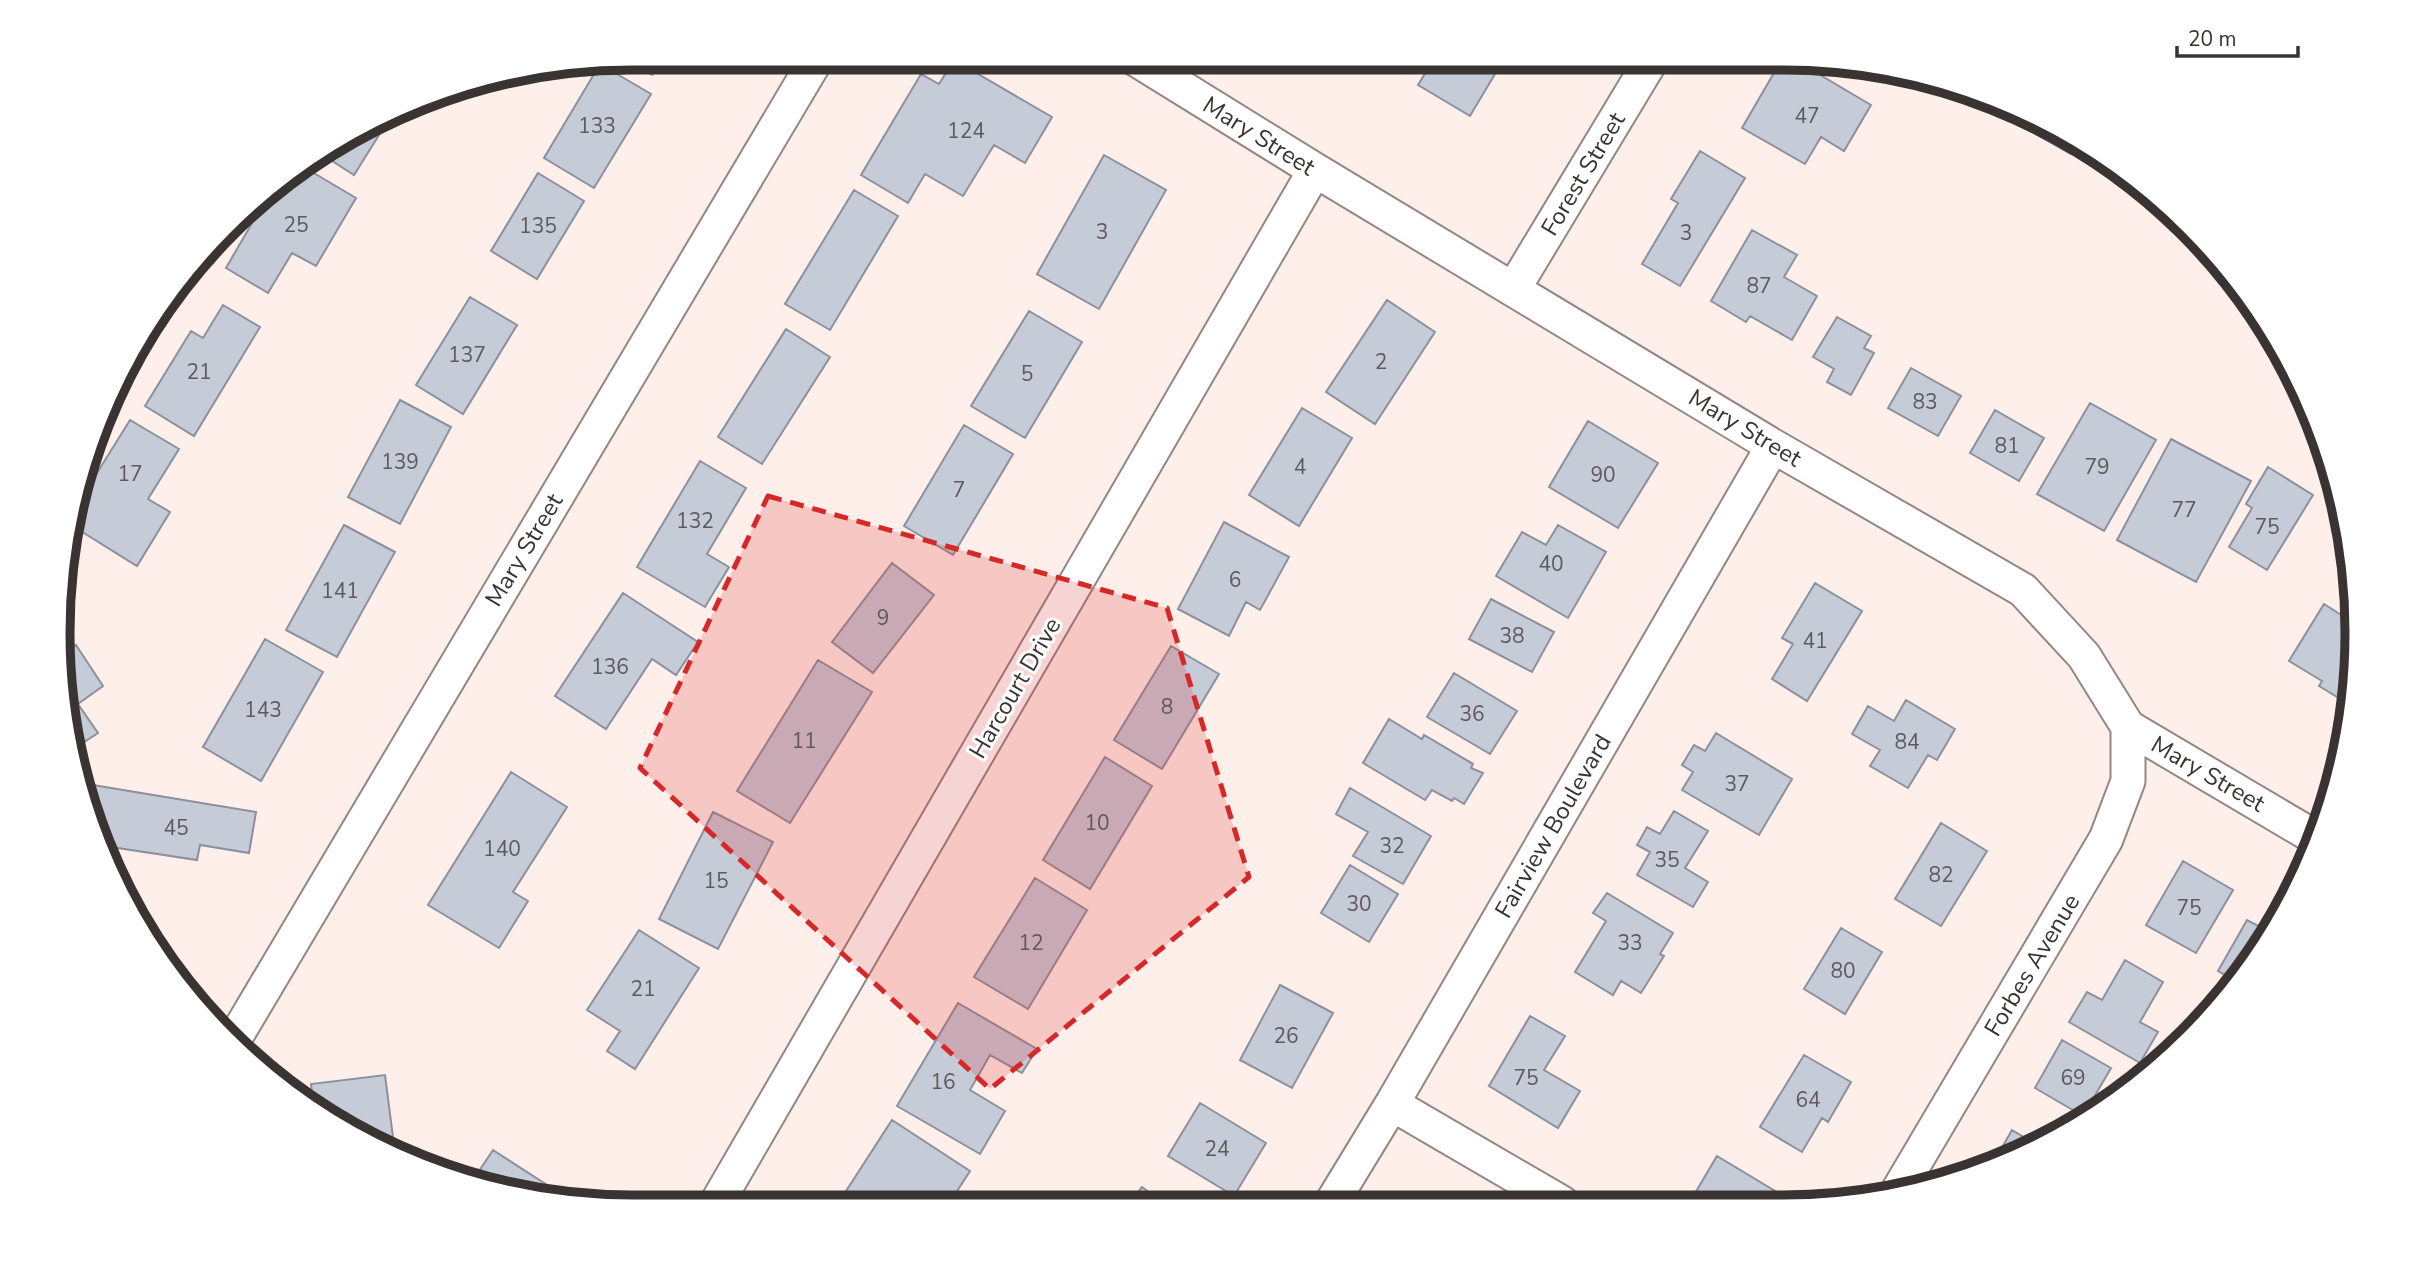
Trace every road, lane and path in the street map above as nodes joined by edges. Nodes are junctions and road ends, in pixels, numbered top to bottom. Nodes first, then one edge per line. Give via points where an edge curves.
1 (810, 70) edge
2 (1153, 70) edge
3 (1645, 70) edge
4 (1315, 170) junction
5 (1514, 288) junction
6 (1773, 446) junction
7 (2128, 727) junction
8 (2308, 833) edge
9 (238, 1033) edge
10 (1392, 1104) junction
11 (1904, 1181) edge
12 (721, 1195) edge
13 (1336, 1195) edge
14 (1548, 1195) edge

1 - 9 street, Mary Street
2 - 4 street, Mary Street
3 - 5 street, Forest Street
4 - 5 street, Mary Street
4 - 12 street, Harcourt Drive
5 - 6 street, Mary Street
6 - 7 street, Mary Street via 2023,590 2084,656
6 - 10 street, Fairview Boulevard
7 - 8 street, Mary Street
7 - 11 street, Forbes Avenue via 2129,781 2106,839
10 - 13 street, Fairview Boulevard
10 - 14 street

